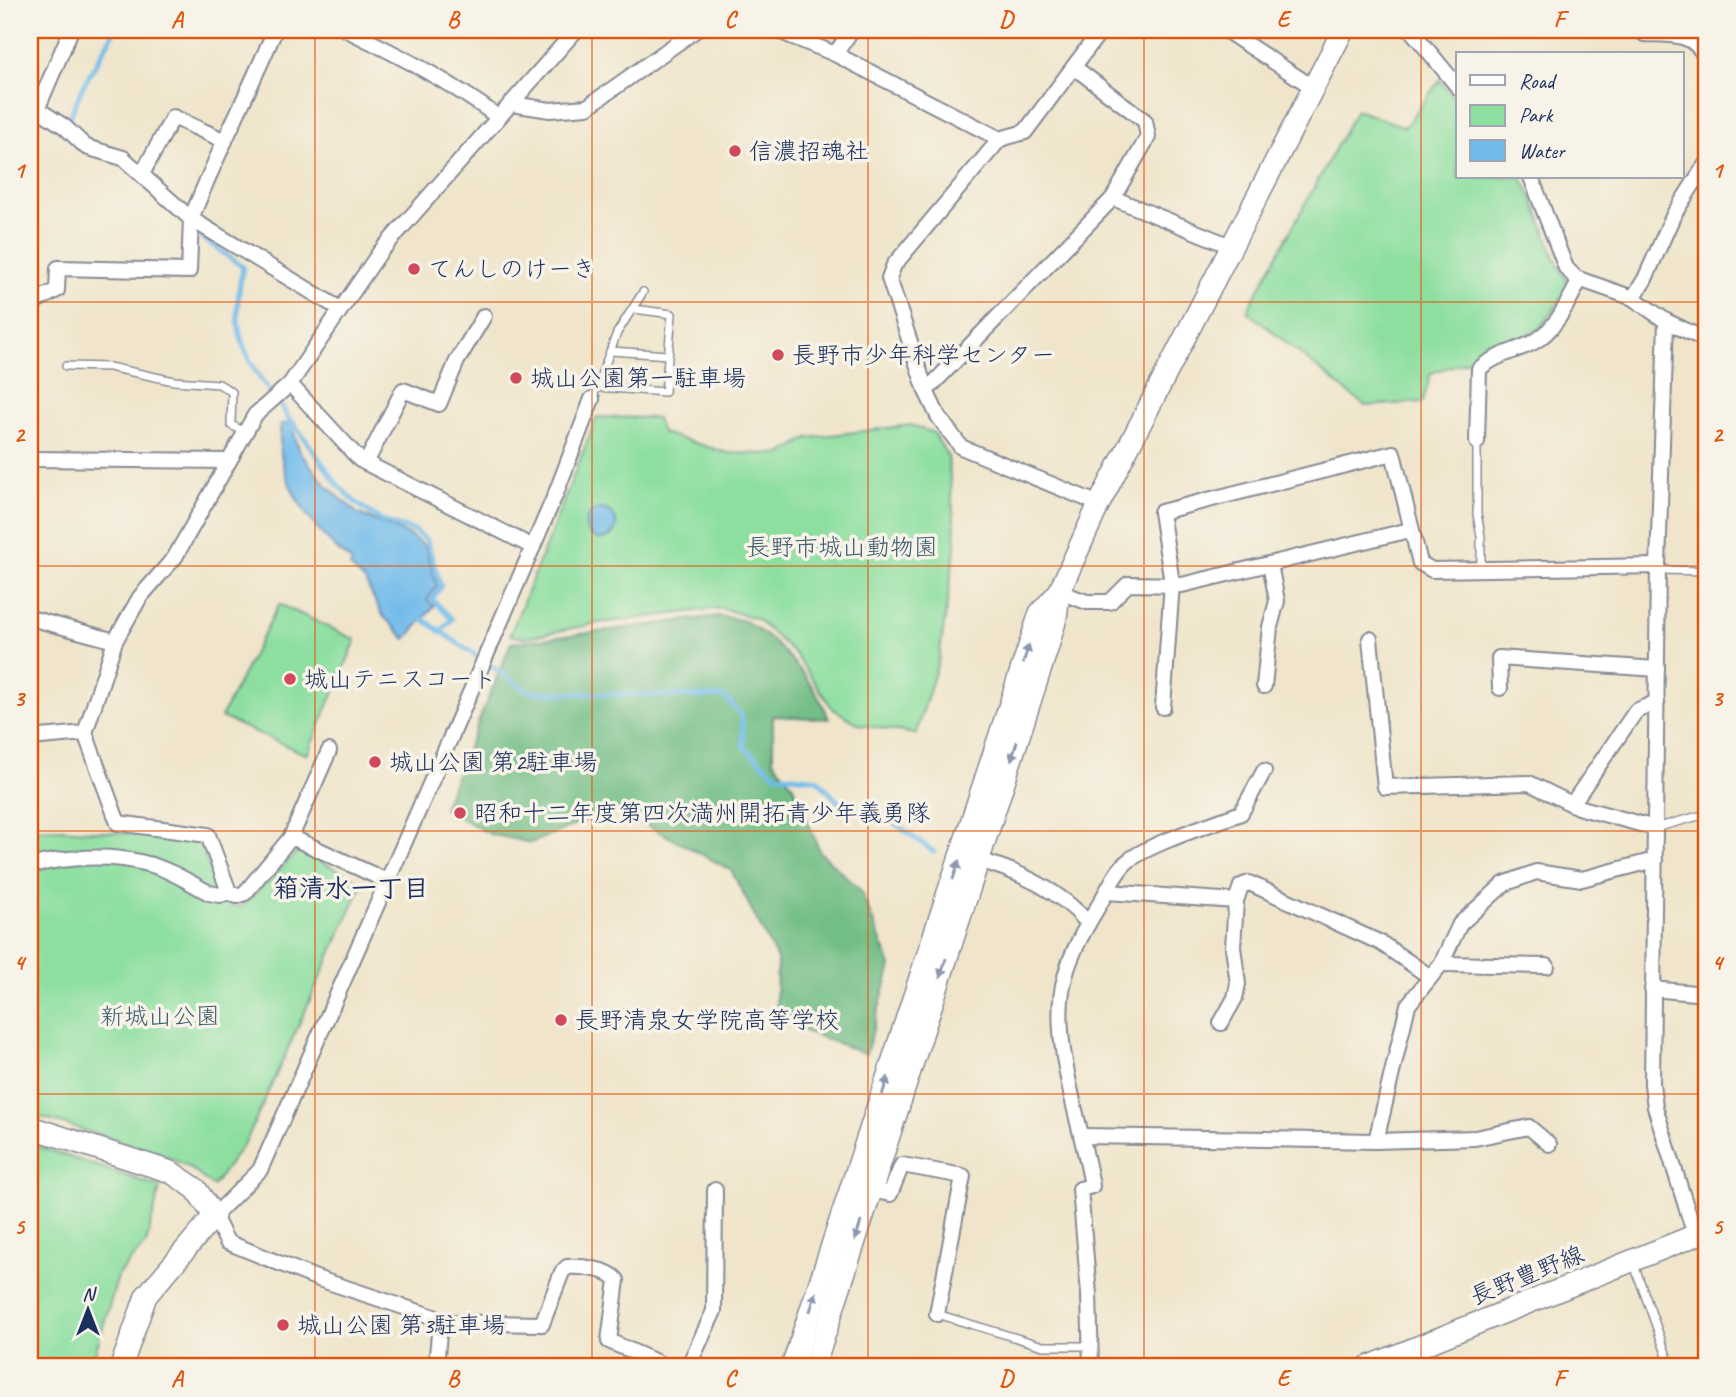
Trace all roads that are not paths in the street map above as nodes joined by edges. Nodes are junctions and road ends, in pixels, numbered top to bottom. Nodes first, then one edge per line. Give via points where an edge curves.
1 (71, 30) edge
2 (275, 30) edge
3 (347, 30) edge
4 (576, 30) edge
5 (696, 30) edge
6 (776, 30) edge
7 (852, 30) edge
8 (1101, 30) edge
9 (1225, 30) edge
10 (1343, 30) edge
11 (1411, 30) edge
12 (1644, 34) dead end
13 (835, 54) junction
14 (1706, 58) edge
15 (1074, 67) junction
16 (1456, 85) edge
17 (1314, 89) junction
18 (512, 104) junction
19 (34, 107) edge
20 (498, 117) junction
21 (30, 126) edge
22 (1000, 139) junction
23 (225, 141) junction
24 (1706, 164) edge
25 (142, 173) junction
26 (1531, 178) edge
27 (1113, 198) junction
28 (191, 219) junction
29 (1233, 247) junction
30 (1580, 280) junction
31 (643, 292) dead end
32 (1633, 298) junction
33 (30, 304) edge
34 (340, 309) junction
35 (634, 309) junction
36 (484, 316) dead end
37 (1666, 321) junction
38 (1706, 340) edge
39 (611, 351) junction
40 (668, 355) junction
41 (66, 366) dead end
42 (290, 384) junction
43 (926, 391) junction
44 (594, 393) junction
45 (245, 432) junction
46 (1477, 442) joint
47 (30, 459) edge
48 (228, 461) junction
49 (366, 463) junction
50 (1099, 504) junction
51 (1410, 530) junction
52 (533, 547) junction
53 (1270, 564) junction
54 (1481, 568) junction
55 (1658, 568) junction
56 (1706, 571) edge
57 (1172, 583) junction
58 (1059, 592) junction
59 (30, 618) edge
60 (1370, 639) dead end
61 (115, 640) junction
62 (1657, 669) junction
63 (1264, 686) dead end
64 (1500, 688) dead end
65 (1657, 702) junction
66 (1163, 707) dead end
67 (85, 733) junction
68 (30, 738) edge
69 (329, 751) dead end
70 (1264, 771) dead end
71 (1572, 804) junction
72 (1706, 814) edge
73 (1655, 828) junction
74 (291, 837) junction
75 (978, 860) junction
76 (1654, 860) junction
77 (30, 866) edge
78 (387, 881) junction
79 (229, 892) junction
80 (1107, 892) junction
81 (1236, 901) junction
82 (1088, 923) junction
83 (1441, 964) junction
84 (1548, 966) dead end
85 (1429, 976) junction
86 (1652, 989) junction
87 (1706, 993) edge
88 (1221, 1023) dead end
89 (30, 1128) edge
90 (1084, 1136) junction
91 (1376, 1141) junction
92 (1549, 1144) dead end
93 (871, 1189) junction
94 (715, 1190) dead end
95 (214, 1216) junction
96 (1701, 1233) edge
97 (1632, 1261) junction
98 (937, 1314) joint
99 (440, 1322) junction
100 (1090, 1346) junction
101 (1403, 1361) edge
102 (121, 1367) edge
103 (436, 1367) edge
104 (667, 1367) edge
105 (688, 1367) edge
106 (792, 1367) edge
107 (814, 1367) edge
108 (1091, 1367) edge
109 (1368, 1367) edge
110 (1671, 1367) edge

1 - 19 street
2 - 23 street
3 - 20 street via 410,61
4 - 18 street
5 - 18 street via 587,107 550,110
6 - 13 street
7 - 13 street
8 - 15 street
9 - 17 street
10 - 17 street
11 - 16 street
12 - 14 street via 1685,35
13 - 22 street
15 - 22 street via 1025,132
15 - 27 street via 1145,121 1148,137
17 - 29 street
18 - 20 street
19 - 21 street
19 - 25 street via 86,147 123,158
20 - 34 street via 380,251
22 - 43 street via 894,265 889,278
23 - 25 street via 173,117
23 - 28 street
24 - 32 street via 1674,214
25 - 28 street
26 - 30 street via 1566,268
27 - 29 street
27 - 43 street
28 - 33 street via 189,271 58,268 57,290
28 - 34 street
29 - 50 street
30 - 32 street
30 - 46 street via 1561,314 1536,341 1490,359 1479,369
31 - 35 lane
32 - 37 street
34 - 42 street
35 - 39 lane
35 - 40 lane via 672,314
36 - 49 street via 457,361 439,404 403,390
37 - 38 street
37 - 55 street
39 - 40 lane
39 - 44 lane
40 - 44 lane via 665,393
41 - 45 lane via 109,367 174,381 219,384 232,393 231,425
42 - 45 street via 255,415
42 - 49 street via 346,448
43 - 50 street via 961,447
44 - 52 street
45 - 48 street
46 - 54 lane
47 - 48 street
48 - 61 street via 175,557 140,597
49 - 52 street
50 - 58 street
51 - 53 street
51 - 54 street via 1420,563 1432,569
51 - 57 street via 1393,453 1161,512
52 - 78 street
53 - 57 street via 1182,585
53 - 63 street via 1277,601
54 - 55 street
55 - 56 lane
55 - 62 street
57 - 58 street via 1128,584 1110,602 1087,602
57 - 66 street
58 -> 75 street via 1048,646
106 -> 58 street via 1040,613
59 - 61 street
60 - 71 street via 1385,787 1529,783
61 - 67 street
62 - 64 street via 1499,658
62 - 65 street
65 - 71 street via 1636,711
65 - 73 street
67 - 68 street
67 - 79 street via 118,823 208,835
69 - 74 street
70 - 80 street via 1241,813 1127,861
71 - 73 street
72 - 73 lane
73 - 76 street
74 - 78 street
74 - 79 street via 245,893
75 - 82 street via 1010,869 1074,907
75 -> 93 street
76 - 83 street via 1582,878 1536,872 1504,884 1460,924
76 - 86 street
77 - 79 street via 87,859 145,863 209,892
78 - 95 street via 260,1170
80 - 81 street
80 - 82 street
81 - 85 street via 1241,886 1249,883 1381,943
81 - 88 street via 1233,947 1238,984
82 - 90 street via 1064,977 1060,1022 1070,1091
83 - 84 street
83 - 85 street
85 - 91 street via 1408,1005
86 - 87 street
86 - 96 street via 1654,1107
89 - 95 street via 171,1172 196,1189
90 - 91 street
90 - 100 street via 1092,1186 1080,1189
91 - 92 street via 1475,1138 1529,1128
93 - 98 street via 890,1194 902,1165 963,1175
93 -> 107 street
94 - 105 street via 714,1311
95 - 99 street via 227,1242
95 - 102 street via 146,1296
96 - 97 street, 長野豊野線
97 - 101 street, 長野豊野線
97 - 110 lane
98 - 100 lane via 1043,1346
99 - 103 street
99 - 104 street via 542,1324 562,1272 567,1267 581,1267 617,1280 609,1340
100 - 108 street
101 - 109 street, 長野豊野線

